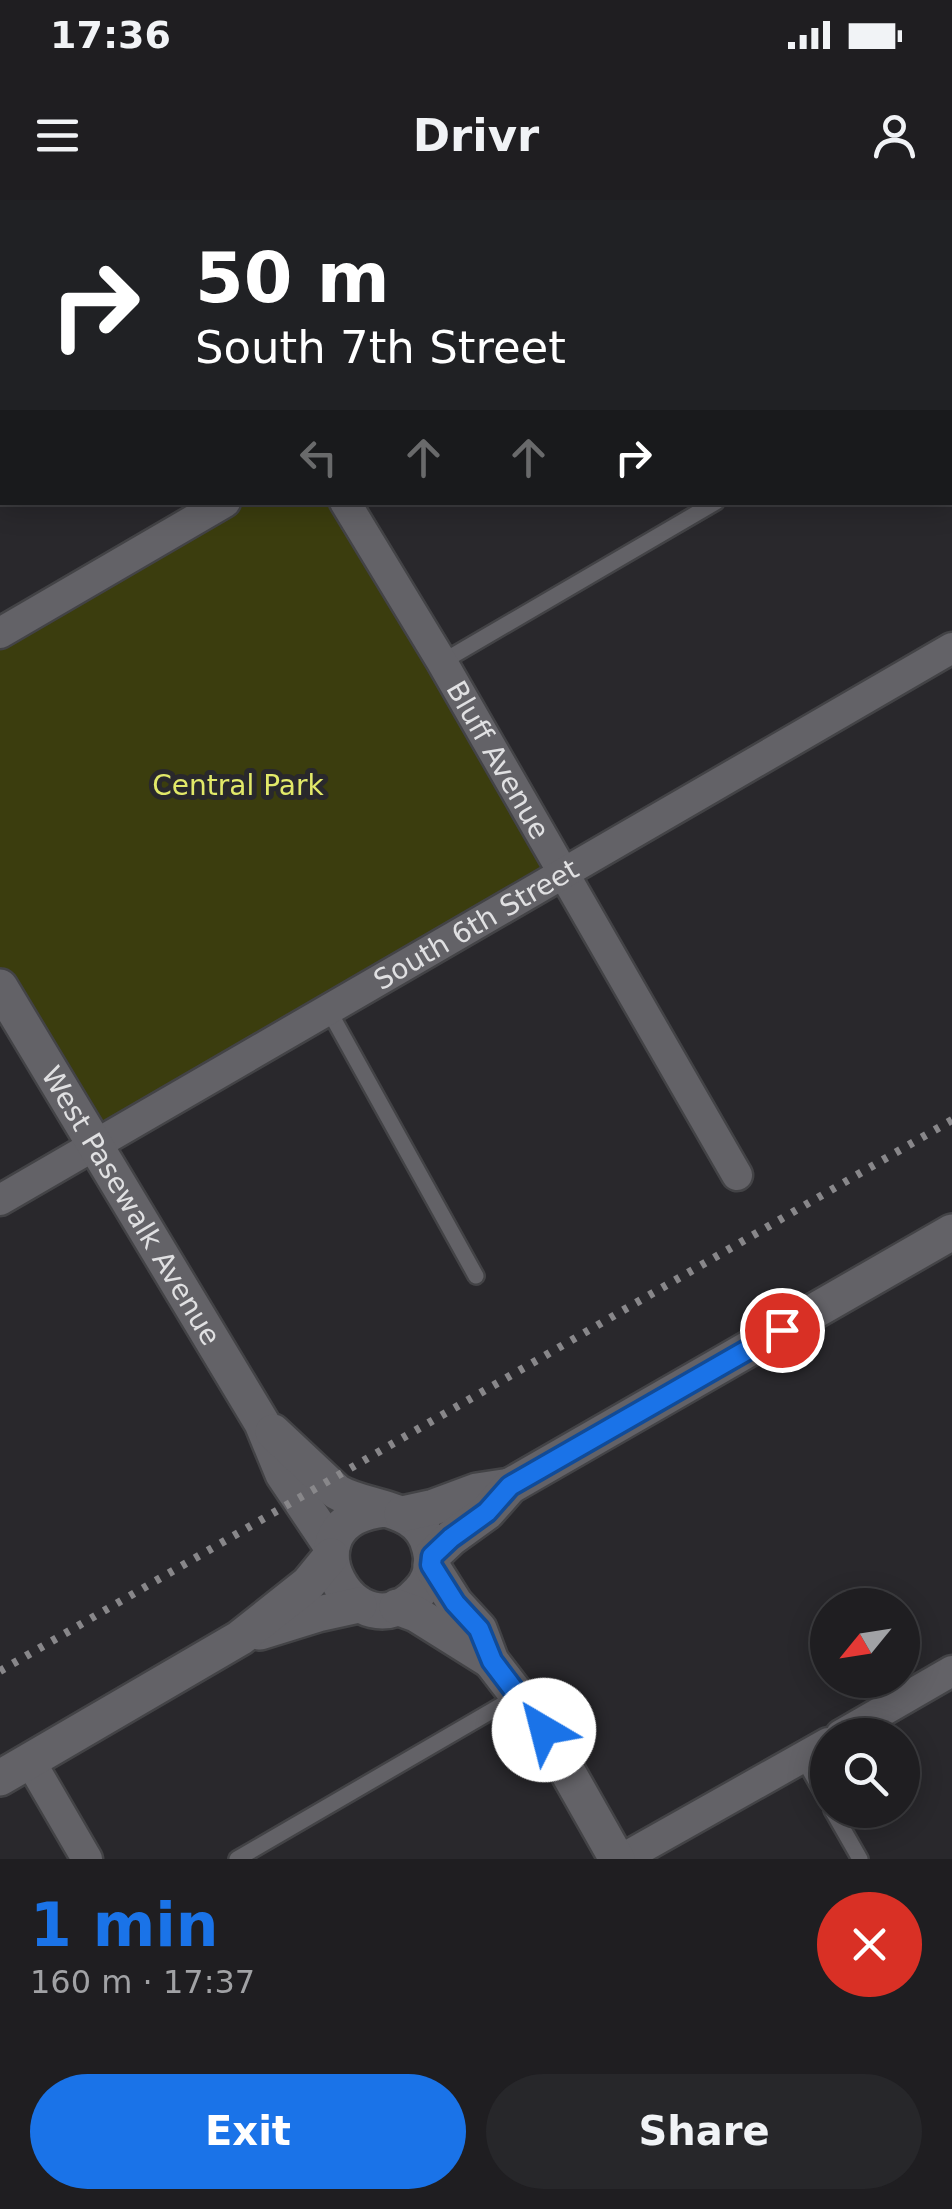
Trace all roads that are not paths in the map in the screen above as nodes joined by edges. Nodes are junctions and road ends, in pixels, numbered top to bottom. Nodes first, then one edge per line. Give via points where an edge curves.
1 (220, 505) edge
2 (347, 505) edge
3 (711, 505) edge
4 (0, 633) edge
5 (952, 648) edge
6 (442, 662) junction
7 (564, 872) junction
8 (0, 987) edge
9 (328, 1010) junction
10 (96, 1145) junction
11 (736, 1175) dead end
12 (0, 1200) edge
13 (952, 1232) edge
14 (476, 1276) dead end
15 (262, 1423) junction
16 (510, 1486) junction
17 (393, 1511) junction
18 (332, 1551) junction
19 (431, 1560) junction
20 (359, 1605) junction
21 (398, 1608) junction
22 (240, 1638) junction
23 (492, 1661) junction
24 (952, 1671) edge
25 (518, 1695) junction
26 (870, 1718) edge
27 (810, 1753) edge
28 (15, 1769) edge
29 (842, 1828) edge
30 (87, 1859) edge
31 (236, 1859) edge
32 (619, 1859) edge
33 (860, 1859) edge

1 - 4 street
2 - 6 street, Bluff Avenue
3 - 6 lane
5 - 7 street, South 6th Street
6 - 7 street, Bluff Avenue
7 - 9 street, South 6th Street
7 - 11 street, Bluff Avenue
8 - 10 street, West Pasewalk Avenue
9 - 10 street, South 6th Street
9 - 14 lane
10 - 12 street, South 6th Street
10 - 15 street, West Pasewalk Avenue
13 - 16 street
15 - 17 street, West Pasewalk Avenue via 336,1492
15 - 18 street, West Pasewalk Avenue via 283,1474
16 - 17 street
16 - 19 street
17 - 18 street via 354,1517
17 - 19 street via 423,1531
18 - 20 street via 338,1584
18 - 22 street via 308,1584
19 - 21 street via 424,1588
19 - 23 street via 479,1629
20 - 21 street
20 - 22 street
21 - 23 street
22 - 28 street
23 - 25 street
24 - 26 street
25 - 31 lane
25 - 32 street
27 - 32 street
28 - 30 street
29 - 33 lane

